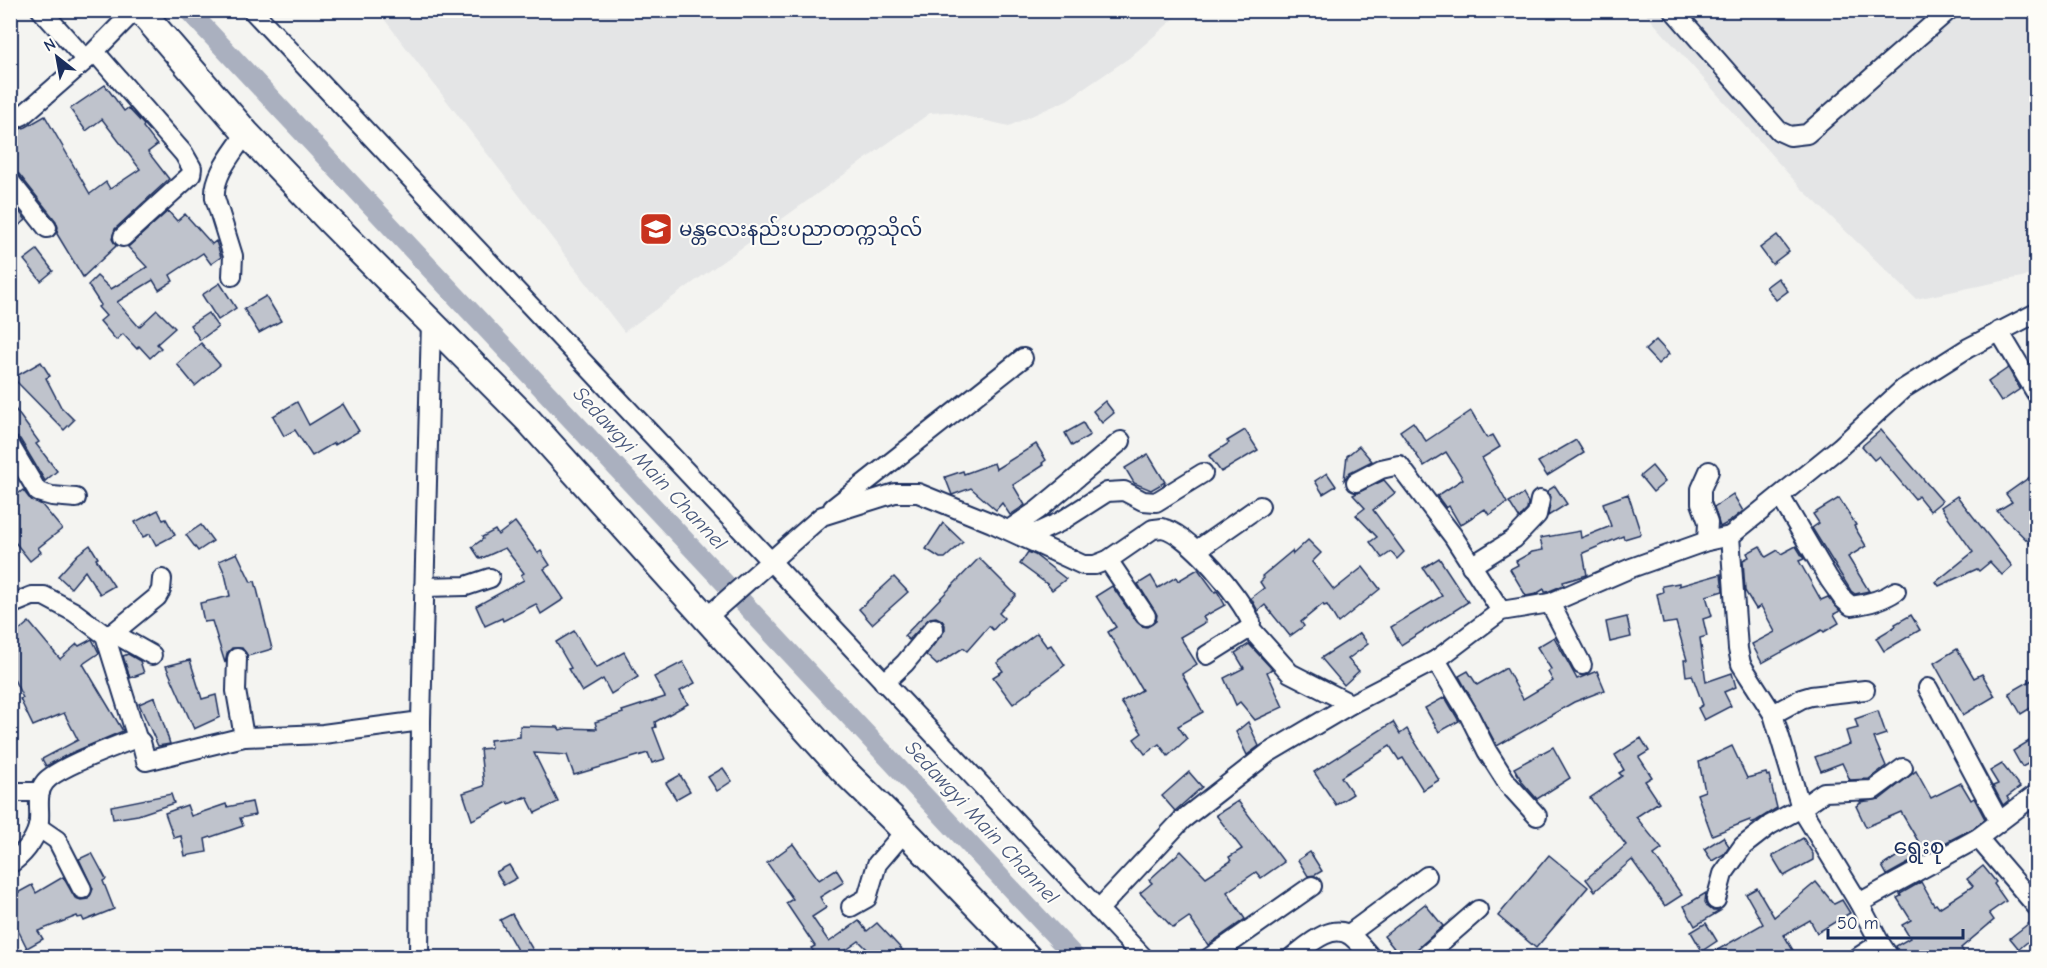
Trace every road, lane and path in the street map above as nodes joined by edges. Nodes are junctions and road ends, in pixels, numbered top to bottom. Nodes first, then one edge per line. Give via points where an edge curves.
1 (41, 10) edge
2 (135, 10) edge
3 (140, 10) edge
4 (252, 10) edge
5 (1673, 10) edge
6 (1949, 10) edge
7 (91, 56) junction
8 (10, 121) edge
9 (246, 133) junction
10 (10, 182) edge
11 (47, 228) dead end
12 (123, 237) dead end
13 (232, 276) dead end
14 (2037, 312) edge
15 (431, 322) junction
16 (1999, 331) junction
17 (1023, 358) dead end
18 (2037, 393) edge
19 (1121, 441) dead end
20 (10, 445) edge
21 (1709, 471) dead end
22 (1203, 473) dead end
23 (1356, 482) dead end
24 (1780, 496) junction
25 (76, 498) dead end
26 (1540, 500) dead end
27 (1260, 506) dead end
28 (822, 516) junction
29 (992, 523) junction
30 (1013, 527) junction
31 (1730, 536) junction
32 (1707, 541) junction
33 (1197, 550) junction
34 (1108, 560) junction
35 (769, 561) junction
36 (1471, 566) junction
37 (490, 578) dead end
38 (162, 579) dead end
39 (424, 587) junction
40 (1896, 591) dead end
41 (1550, 603) junction
42 (10, 604) edge
43 (712, 612) junction
44 (1501, 612) junction
45 (1146, 616) dead end
46 (934, 628) dead end
47 (1250, 628) junction
48 (109, 634) junction
49 (152, 655) dead end
50 (1207, 655) dead end
51 (237, 658) dead end
52 (1436, 660) junction
53 (1582, 665) dead end
54 (884, 683) junction
55 (1928, 688) dead end
56 (1865, 690) dead end
57 (1351, 704) junction
58 (1773, 714) junction
59 (421, 721) junction
60 (244, 737) junction
61 (137, 738) junction
62 (1903, 768) dead end
63 (10, 792) edge
64 (40, 792) junction
65 (2037, 794) edge
66 (1801, 808) junction
67 (1537, 816) dead end
68 (1999, 821) junction
69 (38, 827) junction
70 (905, 831) junction
71 (1978, 838) junction
72 (10, 864) edge
73 (1427, 876) dead end
74 (1312, 886) dead end
75 (82, 889) dead end
76 (1716, 900) dead end
77 (1859, 903) junction
78 (2037, 906) edge
79 (851, 907) dead end
80 (1098, 910) junction
81 (1478, 910) dead end
82 (1349, 934) junction
83 (1885, 950) edge
84 (1016, 954) edge
85 (419, 957) edge
86 (1144, 957) edge
87 (1209, 957) edge
88 (1291, 957) edge
89 (1372, 957) edge
90 (1423, 957) edge
91 (1857, 957) edge

1 - 7 street
2 - 7 street
3 - 9 street
4 - 35 street
5 - 6 street via 1779,131 1790,136 1807,134
7 - 8 street via 23,115
7 - 12 street via 177,146 192,168 191,175
9 - 13 street via 214,189 233,256
9 - 15 street
10 - 11 street
14 - 16 street
15 - 39 street
15 - 43 street
16 - 18 street
16 - 24 street via 1903,389
17 - 28 street
19 - 30 street
20 - 25 street via 38,492
21 - 32 street via 1701,489 1708,522
22 - 30 street via 1156,502 1116,490 1034,534
23 - 36 street via 1399,465
24 - 31 street
24 - 40 street via 1829,579 1851,606
26 - 36 street via 1536,515 1514,539
27 - 33 street
28 - 29 street via 895,493 918,493
28 - 35 street
29 - 30 street
29 - 34 street via 1083,565
31 - 32 street
31 - 58 street via 1740,664
32 - 41 street
33 - 34 street via 1173,533 1153,529
33 - 47 street via 1249,616
34 - 45 street
35 - 43 street
35 - 54 street
36 - 44 street
37 - 39 street via 466,586
38 - 48 street via 157,597
39 - 59 street
41 - 44 street
41 - 53 street
42 - 48 street via 44,596
43 - 70 street via 842,769
44 - 52 street
46 - 54 street
47 - 50 street
47 - 57 street via 1290,673
48 - 49 street
48 - 61 street
51 - 60 street via 236,692
52 - 57 street
52 - 67 street via 1508,784
54 - 80 street
55 - 68 street
56 - 58 street via 1811,696
57 - 80 street via 1268,753 1182,820
58 - 66 street
59 - 60 street via 323,734
59 - 85 street
60 - 61 street via 146,760
61 - 64 street via 66,768 44,783
62 - 66 street via 1873,790 1824,792
63 - 64 street
64 - 69 street
65 - 68 street
66 - 76 street via 1743,846 1723,874
66 - 77 street
68 - 71 street
69 - 72 street via 28,848
69 - 75 street via 57,840
70 - 79 street via 877,864 867,898
70 - 84 street
71 - 77 street
71 - 78 street
73 - 82 street
74 - 87 street
77 - 83 street
80 - 86 street
81 - 90 street
82 - 88 street via 1336,931 1322,936
82 - 89 street
83 - 91 street

